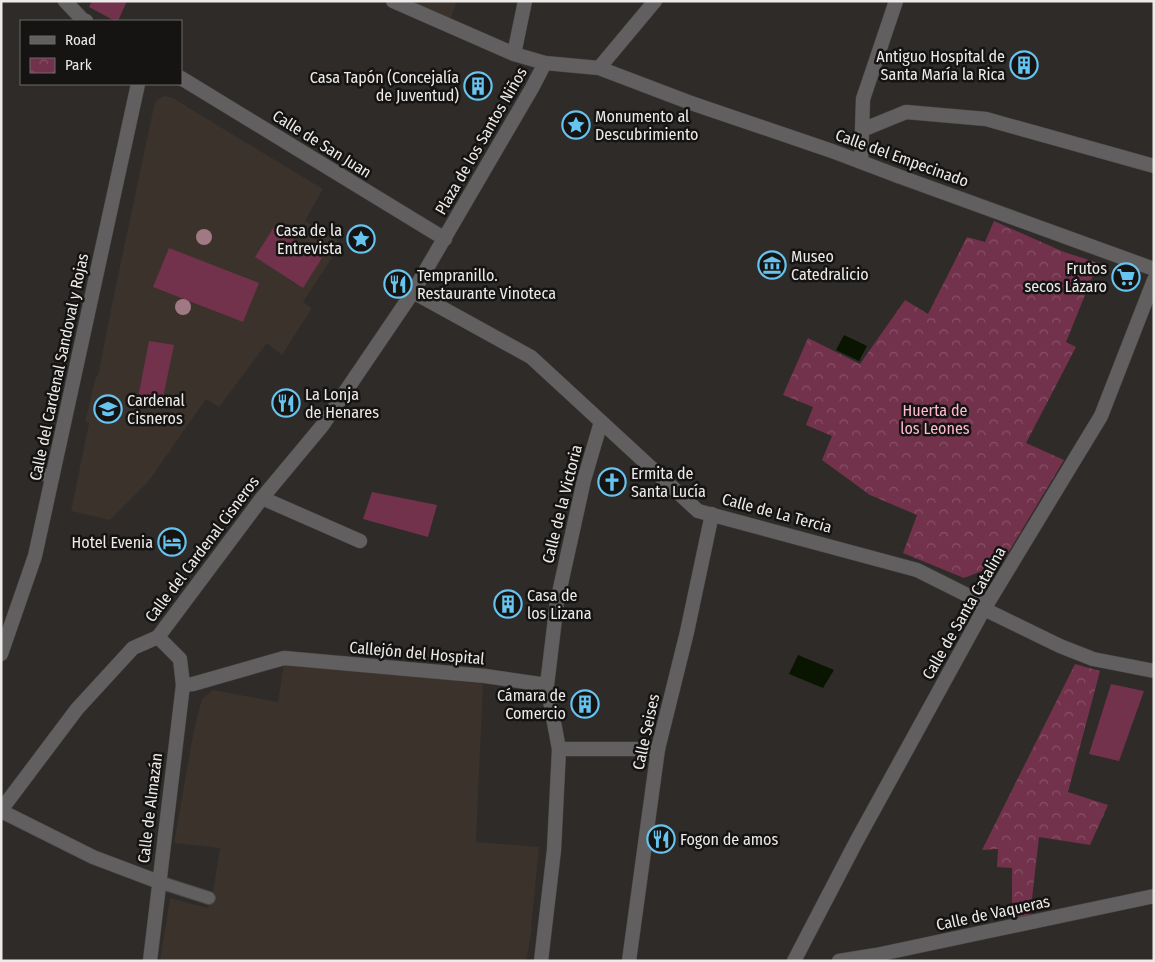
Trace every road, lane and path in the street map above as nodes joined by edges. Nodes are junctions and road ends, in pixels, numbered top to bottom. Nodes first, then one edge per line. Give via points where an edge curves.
1 (65, 1) edge
2 (393, 1) edge
3 (525, 1) edge
4 (655, 1) edge
5 (896, 1) edge
6 (82, 20) edge
7 (514, 54) junction
8 (545, 63) junction
9 (599, 68) junction
10 (182, 79) edge
11 (638, 83) joint
12 (138, 85) edge
13 (862, 130) junction
14 (861, 162) junction
15 (1154, 166) edge
16 (445, 239) junction
17 (1154, 269) edge
18 (1154, 280) edge
19 (413, 292) junction
20 (601, 422) junction
21 (36, 473) dead end
22 (53, 476) junction
23 (262, 498) junction
24 (712, 514) junction
25 (360, 541) dead end
26 (984, 610) junction
27 (158, 637) junction
28 (1, 654) edge
29 (1154, 671) edge
30 (183, 685) junction
31 (547, 685) junction
32 (559, 749) junction
33 (658, 749) junction
34 (1, 811) edge
35 (159, 882) junction
36 (1154, 896) edge
37 (209, 898) dead end
38 (876, 958) edge
39 (150, 961) edge
40 (541, 961) edge
41 (629, 961) edge
42 (794, 961) edge
43 (839, 961) edge

1 - 6 street
2 - 7 street
3 - 7 street
4 - 9 street
5 - 13 street via 863,99
7 - 8 street
8 - 9 street, Plaza de los Santos Niños
8 - 16 street, Plaza de los Santos Niños
9 - 11 street, Plaza de los Santos Niños
10 - 16 street, Calle de San Juan
11 - 14 street, Calle del Empecinado
12 - 22 street, Calle del Cardenal Sandoval y Rojas
13 - 14 street
13 - 15 street via 906,112 986,119
14 - 17 street, Calle del Empecinado
16 - 19 street, Plaza de los Santos Niños
18 - 26 street, Calle de Santa Catalina via 1101,416
19 - 20 street, Calle de La Tercia via 531,357
19 - 23 street, Calle del Cardenal Cisneros via 322,426
20 - 24 street, Calle de La Tercia via 698,511
20 - 31 street, Calle de la Victoria via 584,480 557,602
21 - 22 lane
22 - 28 street, Calle del Cardenal Sandoval y Rojas via 35,556
23 - 25 street
23 - 27 street, Calle del Cardenal Cisneros
24 - 26 street, Calle de La Tercia via 917,570 981,602
24 - 33 street, Calle Seises via 688,632
26 - 29 street, Calle de La Tercia via 1093,659
26 - 42 street, Calle de Santa Catalina
27 - 30 street, Calle de Almazán via 180,659
27 - 34 street, Calle del Cardenal Cisneros via 133,648 77,709
30 - 31 street, Callejón del Hospital via 284,658 485,676
30 - 35 street, Calle de Almazán
31 - 32 street, Calle de la Victoria
32 - 33 street
32 - 40 street, Calle de la Victoria via 554,850
33 - 41 street, Calle Seises
34 - 35 street via 93,857
35 - 37 lane
35 - 39 street, Calle de Almazán
36 - 38 street, Calle de Vaqueras
38 - 43 street, Calle de Vaqueras

